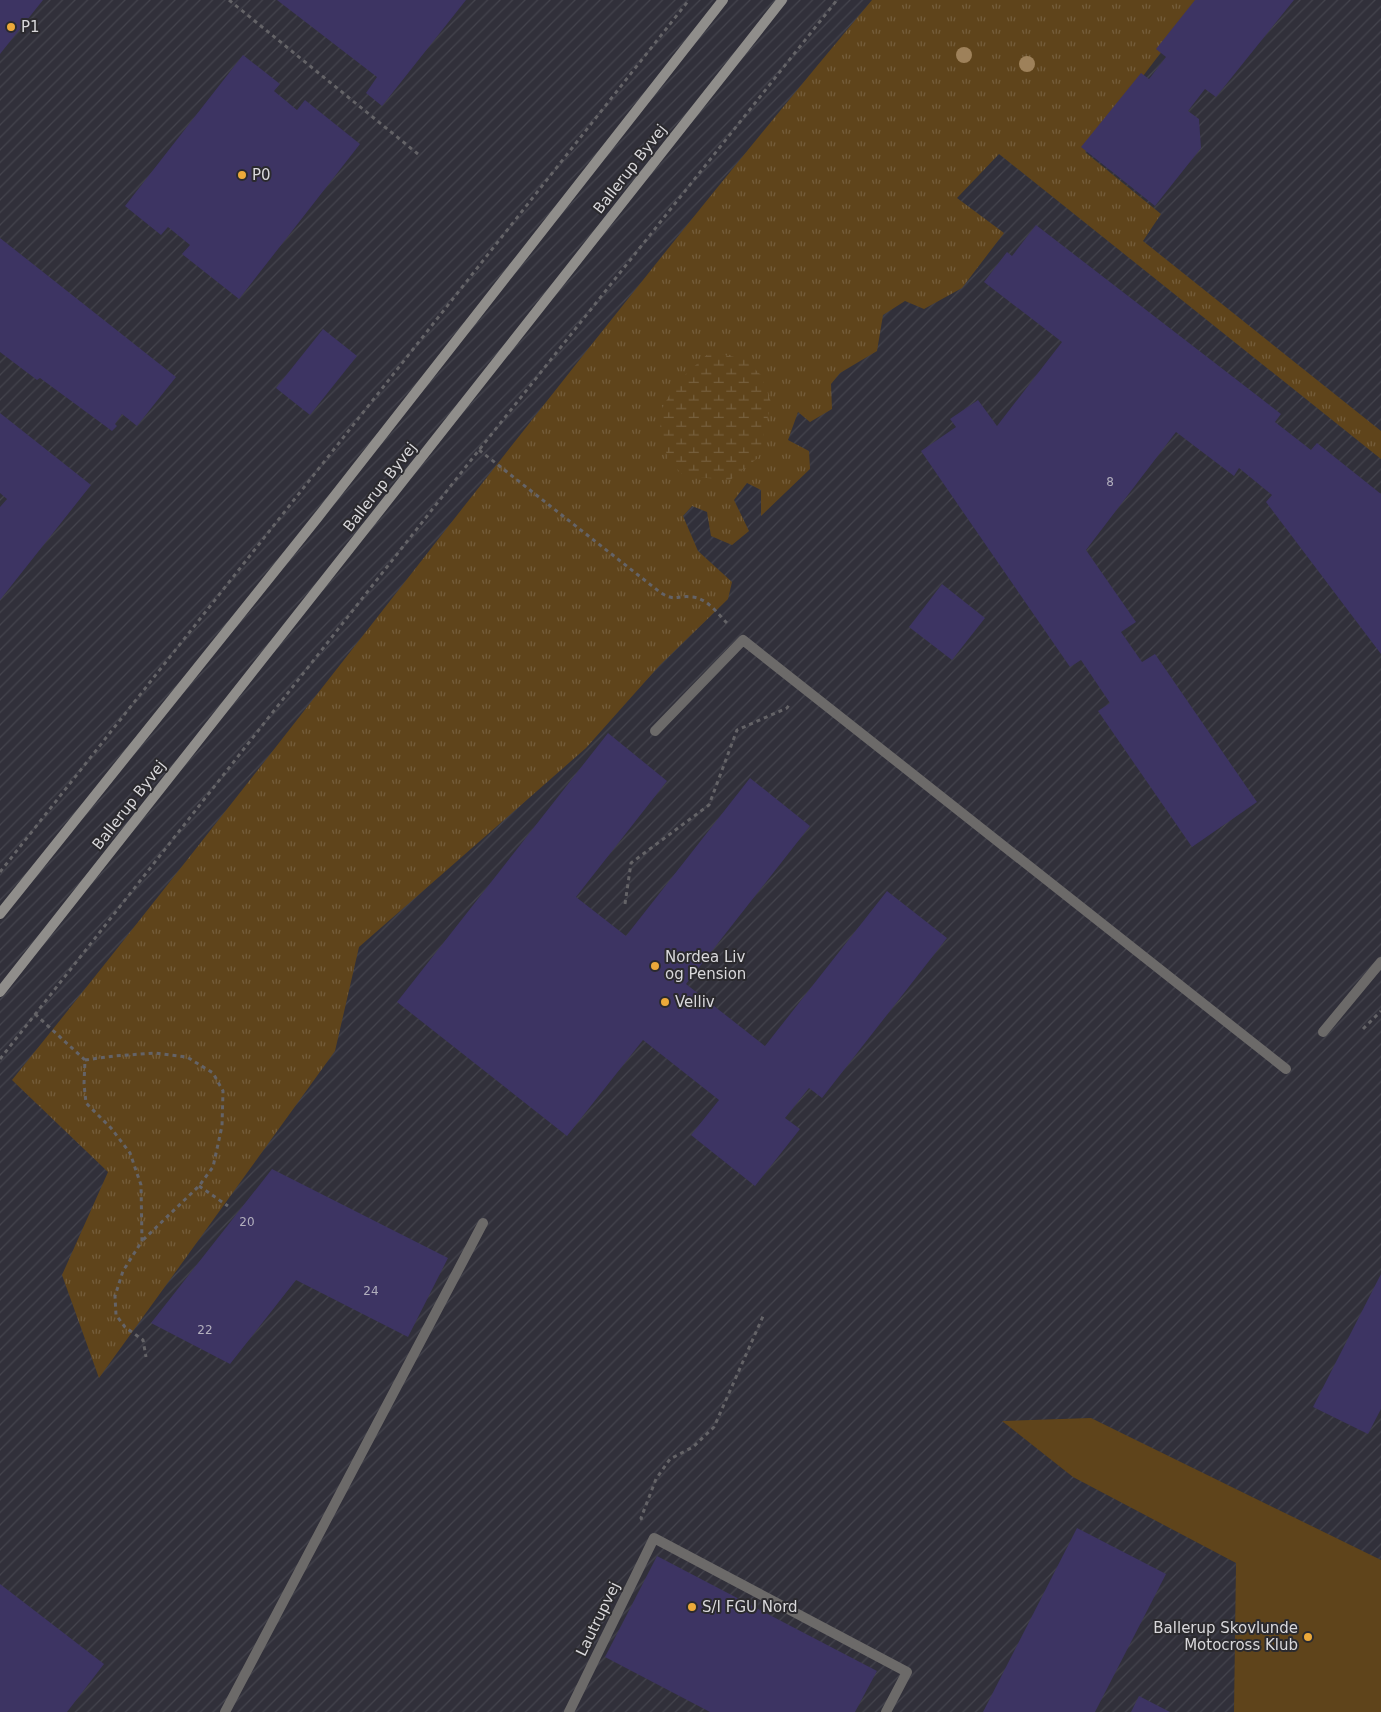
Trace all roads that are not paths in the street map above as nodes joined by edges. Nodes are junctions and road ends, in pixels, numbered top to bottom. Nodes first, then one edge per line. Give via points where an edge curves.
1 (723, 0) edge
2 (782, 0) edge
3 (655, 731) dead end
4 (0, 914) edge
5 (1381, 962) edge
6 (0, 992) edge
7 (1323, 1032) dead end
8 (1286, 1069) dead end
9 (482, 1223) dead end
10 (225, 1712) edge
11 (568, 1712) edge
12 (886, 1712) edge

1 - 4 main road, Ballerup Byvej via 318,517
2 - 6 main road, Ballerup Byvej
3 - 8 street via 744,640
5 - 7 street
9 - 10 street
11 - 12 street, Lautrupvej via 654,1538 907,1672

